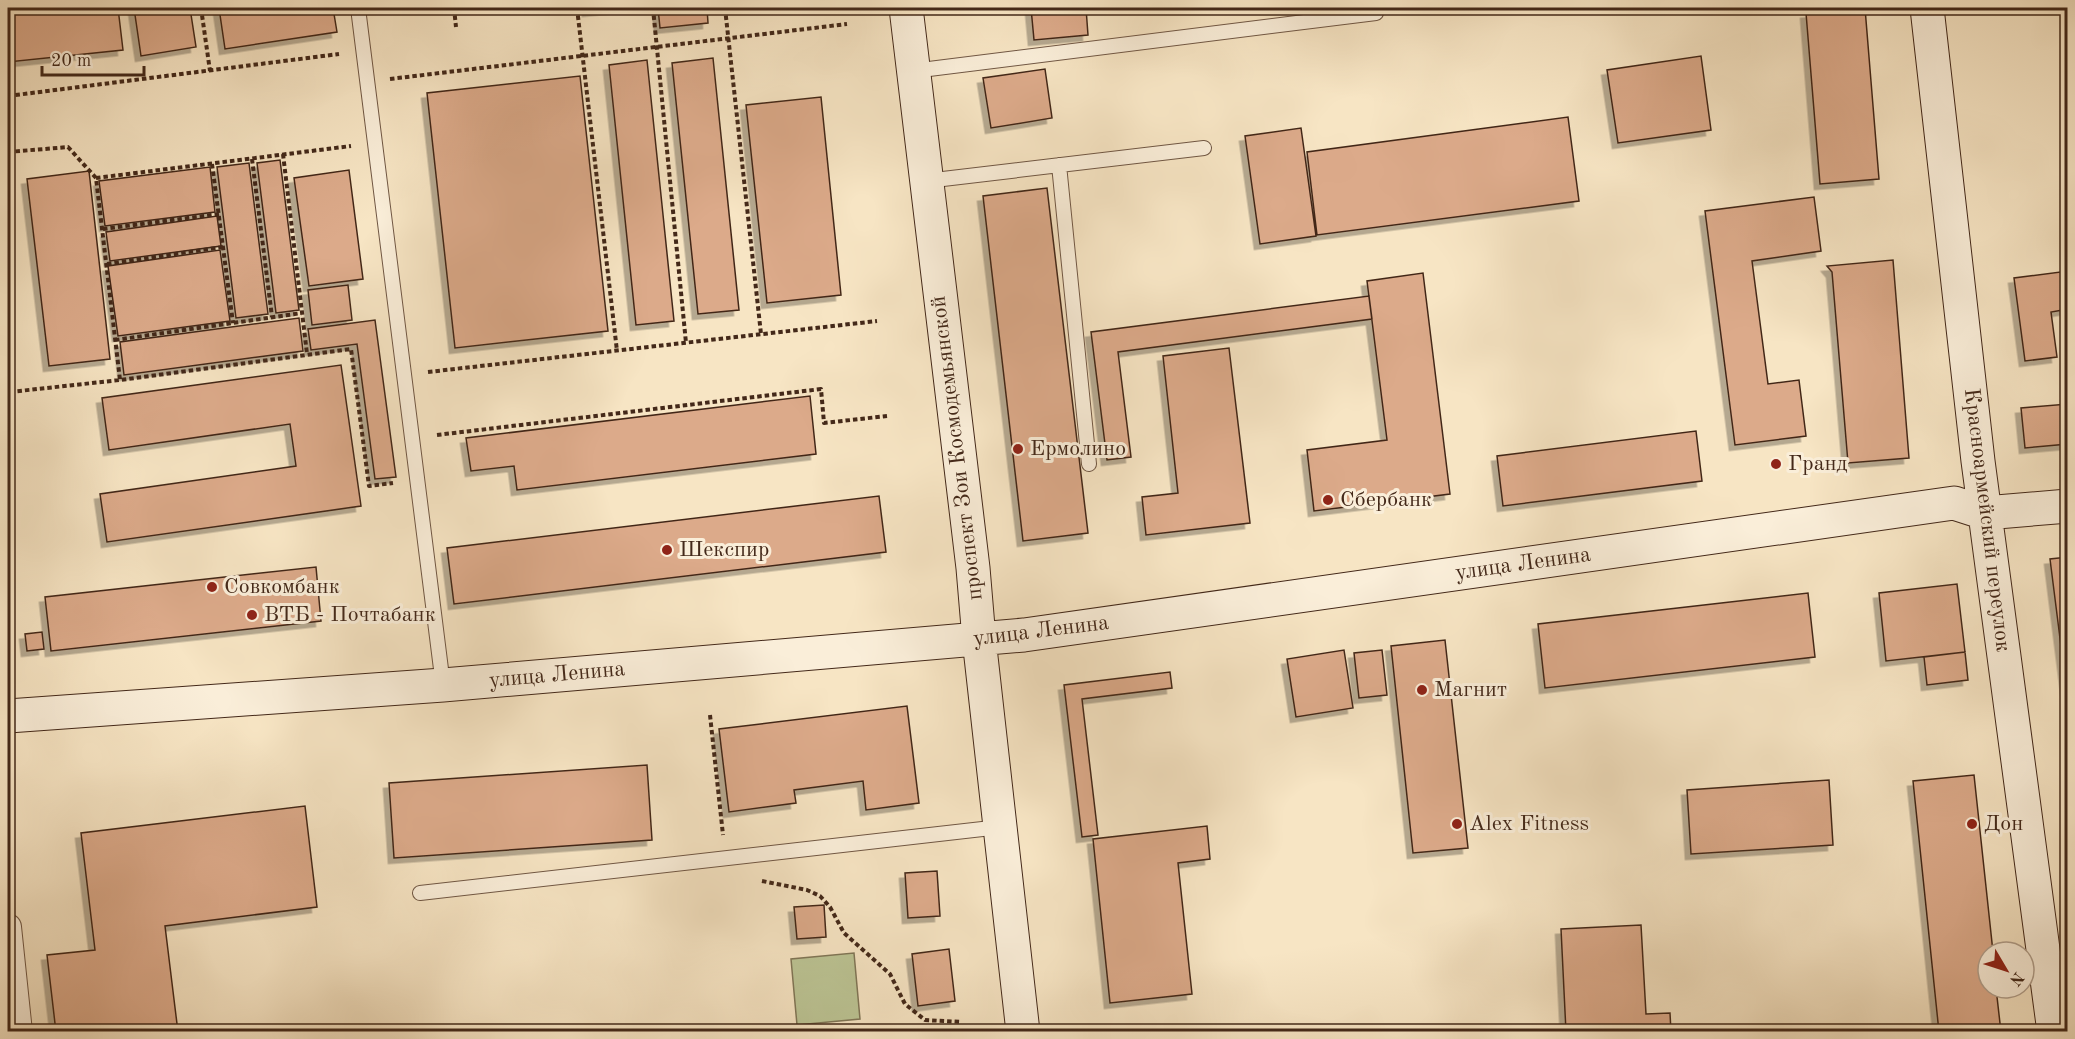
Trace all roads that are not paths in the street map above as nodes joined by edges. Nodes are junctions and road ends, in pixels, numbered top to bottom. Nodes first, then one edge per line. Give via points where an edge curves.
1 (358, 8) edge
2 (906, 8) edge
3 (1927, 8) edge
4 (1376, 13) dead end
5 (913, 71) junction
6 (1204, 148) dead end
7 (1059, 165) junction
8 (926, 181) junction
9 (1089, 464) dead end
10 (2067, 506) edge
11 (1985, 513) junction
12 (979, 639) junction
13 (443, 686) junction
14 (8, 716) edge
15 (1000, 827) junction
16 (420, 893) dead end
17 (8, 927) edge
18 (19, 1032) edge
19 (1023, 1032) edge
20 (2054, 1032) edge

1 - 13 lane
2 - 5 street, проспект Зои Космодемьянской
3 - 11 street, Красноармейский переулок
4 - 5 lane
5 - 8 street, проспект Зои Космодемьянской
6 - 7 lane
7 - 8 lane
7 - 9 lane
8 - 12 street, проспект Зои Космодемьянской
10 - 11 street, улица Ленина
11 - 12 street, улица Ленина via 1954,502
11 - 20 street, Красноармейский переулок
12 - 13 street, улица Ленина
12 - 15 street, проспект Зои Космодемьянской
13 - 14 street, улица Ленина
15 - 16 lane
15 - 19 street, проспект Зои Космодемьянской
17 - 18 street

